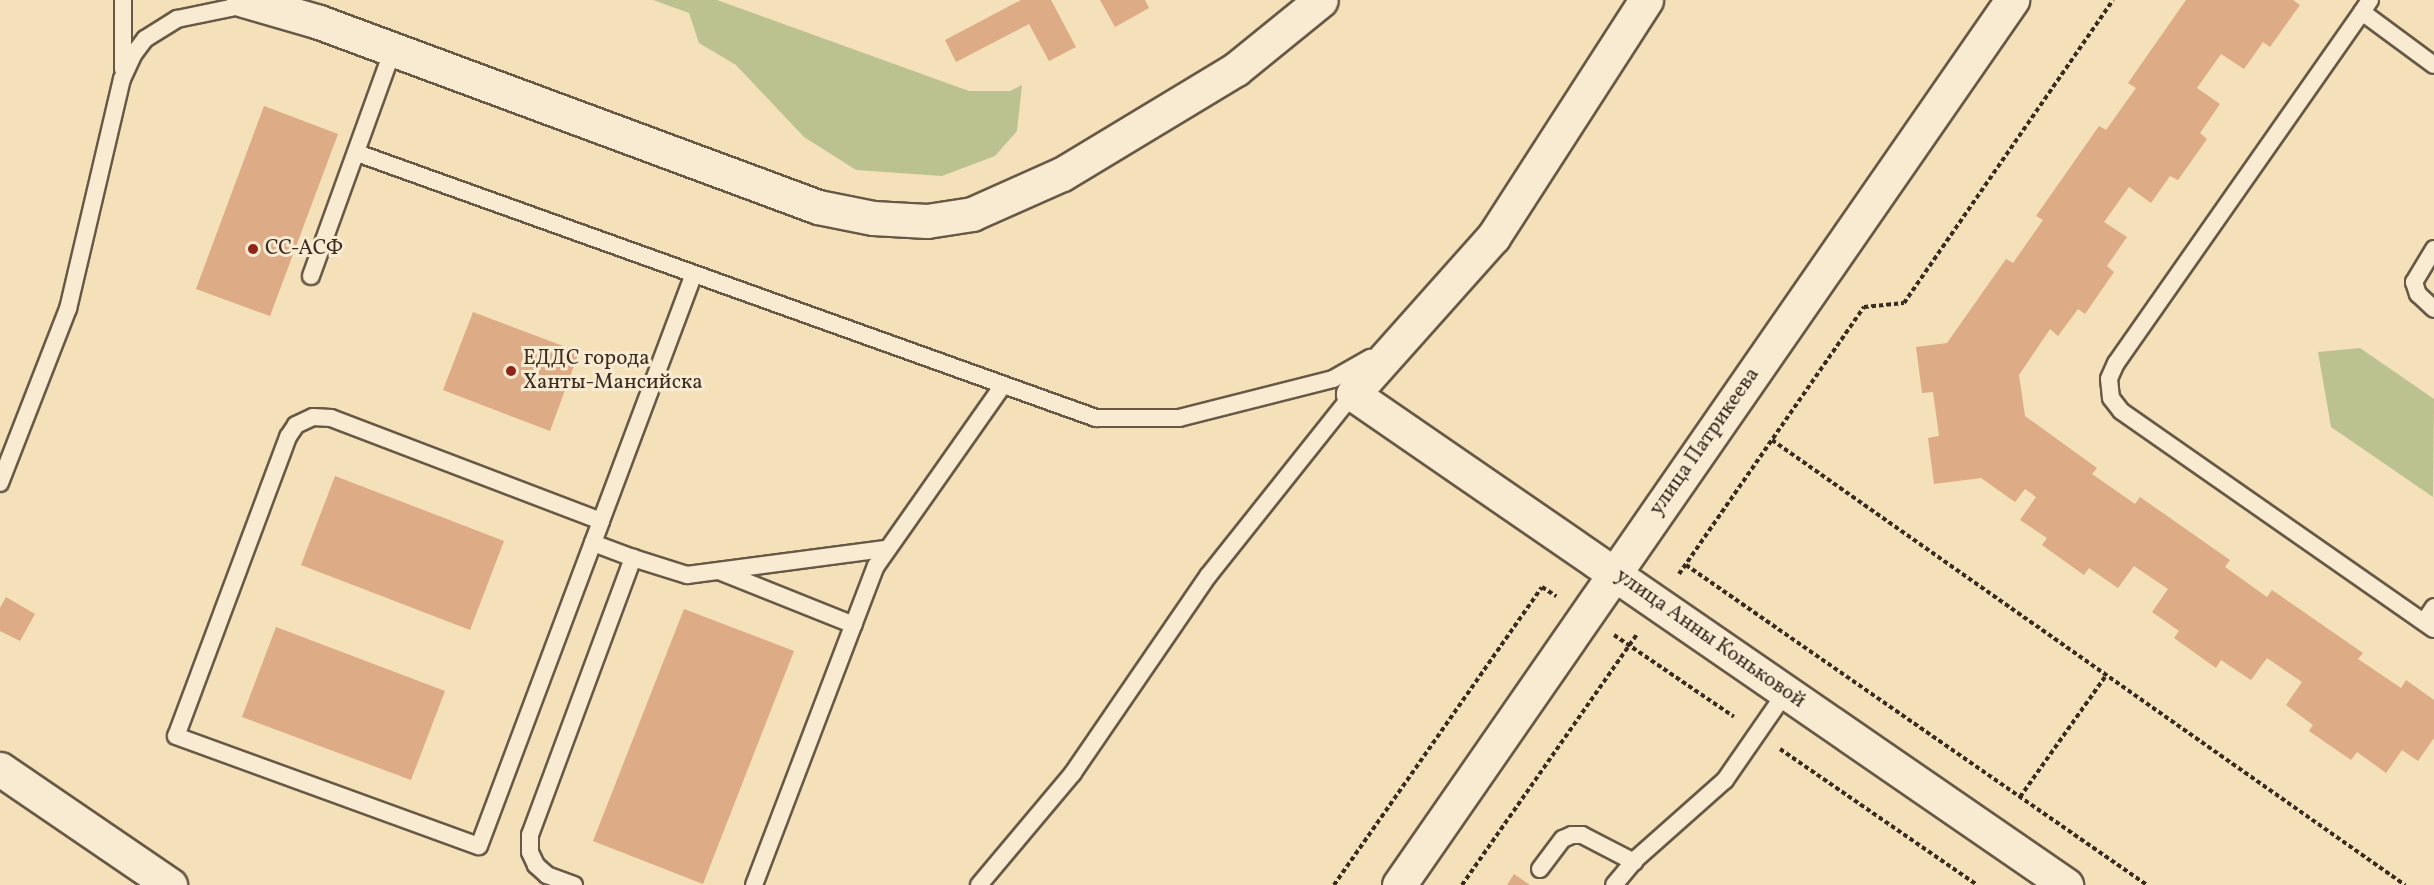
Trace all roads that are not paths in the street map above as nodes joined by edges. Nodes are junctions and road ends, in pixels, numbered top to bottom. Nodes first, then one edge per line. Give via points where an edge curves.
1 (123, 0) edge
2 (1321, 0) edge
3 (1646, 0) edge
4 (2012, 0) edge
5 (250, 1) edge
6 (2366, 6) edge
7 (393, 50) junction
8 (2434, 65) edge
9 (122, 79) junction
10 (357, 153) junction
11 (2434, 249) edge
12 (311, 276) dead end
13 (693, 276) junction
14 (2434, 309) edge
15 (1003, 385) junction
16 (1343, 387) junction
17 (0, 483) edge
18 (601, 521) junction
19 (593, 543) junction
20 (885, 549) junction
21 (633, 558) junction
22 (718, 571) junction
23 (1614, 573) junction
24 (2434, 607) edge
25 (854, 625) junction
26 (2429, 626) edge
27 (1786, 692) junction
28 (0, 769) edge
29 (1634, 862) junction
30 (1540, 868) dead end
31 (170, 885) edge
32 (574, 885) edge
33 (754, 885) edge
34 (979, 885) edge
35 (1399, 885) edge
36 (1614, 885) edge
37 (2066, 885) edge

1 - 9 lane
2 - 7 street via 1236,69 1062,174 972,214 927,221 873,218 818,207
3 - 16 street via 1493,237 1409,327
4 - 23 street, улица Патрикеева
5 - 7 street
5 - 9 lane via 206,10 162,26 145,39
6 - 8 lane
6 - 26 lane via 2109,379 2111,398 2121,411
7 - 10 lane
9 - 17 lane via 68,309
10 - 12 lane
10 - 13 lane
11 - 14 lane via 2414,282 2418,294
13 - 15 lane
13 - 18 lane
15 - 16 lane via 1096,418 1133,421 1179,418
15 - 20 lane
16 - 23 street, улица Анны Коньковой
16 - 34 lane via 1073,773
18 - 19 lane
18 - 19 lane via 331,418 313,417 296,425 288,437 176,736 479,846
19 - 21 lane
20 - 22 lane
20 - 25 lane
21 - 22 lane via 687,575
21 - 32 lane via 530,835 530,852 536,865 547,875
22 - 25 lane
23 - 27 street, улица Анны Коньковой
23 - 35 street, улица Патрикеева
24 - 26 lane
25 - 33 lane
27 - 29 lane via 1725,780
27 - 37 street, улица Анны Коньковой
28 - 31 street
29 - 30 lane via 1582,835 1572,835 1563,839
29 - 36 lane

